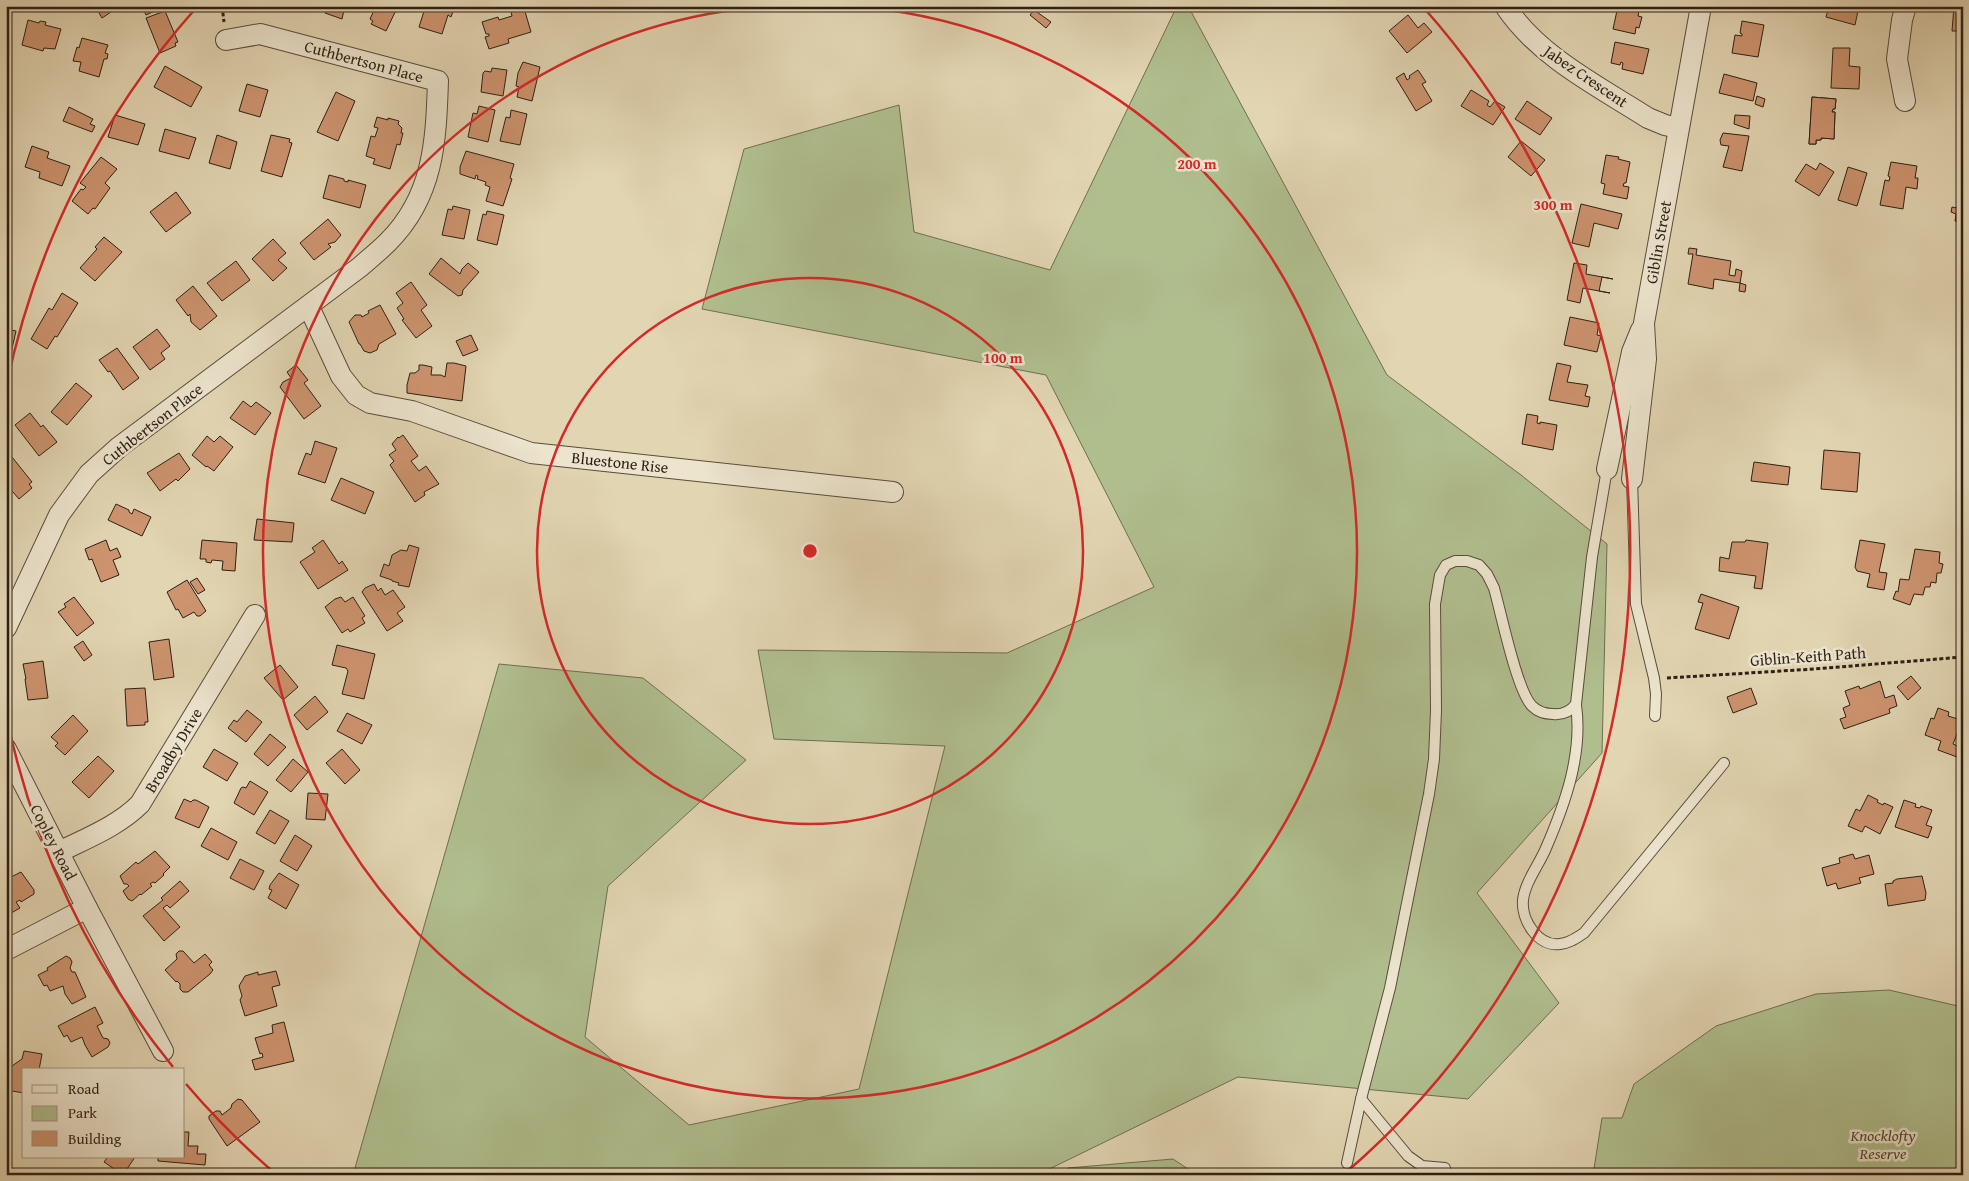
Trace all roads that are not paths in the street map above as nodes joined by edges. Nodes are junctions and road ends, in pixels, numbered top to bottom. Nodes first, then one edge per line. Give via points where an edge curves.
1 (1505, 6) edge
2 (1701, 6) edge
3 (1906, 6) edge
4 (226, 40) dead end
5 (1905, 101) dead end
6 (1678, 128) junction
7 (309, 307) junction
8 (1644, 323) junction
9 (1607, 469) joint
10 (1632, 479) joint
11 (893, 492) dead end
12 (255, 616) dead end
13 (6, 628) edge
14 (1576, 705) junction
15 (1655, 716) dead end
16 (6, 749) edge
17 (1724, 763) dead end
18 (59, 852) junction
19 (87, 908) junction
20 (6, 950) edge
21 (163, 1051) dead end
22 (1361, 1099) junction
23 (1347, 1163) dead end
24 (1445, 1168) dead end

1 - 6 street, Jabez Crescent via 1547,52 1648,118
2 - 6 street, Giblin Street
3 - 5 street via 1897,59
4 - 7 street, Cuthbertson Place via 260,34 438,81 436,135 421,194 389,241
6 - 8 street, Giblin Street
7 - 11 street, Bluestone Rise via 341,376 356,395 370,403 412,411 531,453
7 - 13 street, Cuthbertson Place via 119,447 90,474 59,515
8 - 9 street via 1632,352
8 - 10 street, Giblin Street via 1646,359
9 - 14 lane via 1592,557
10 - 15 lane via 1636,604 1654,678
12 - 18 street, Broadby Drive via 140,804 114,824
14 - 17 lane via 1575,762 1565,799 1523,900 1528,924 1532,932 1543,940 1558,944 1572,941 1584,933
14 - 22 lane via 1563,714 1542,712 1531,705 1521,687 1494,588 1487,574 1479,565 1467,561 1446,565 1436,589 1436,710 1429,794 1390,988
16 - 18 street, Copley Road
18 - 19 street, Copley Road
19 - 20 street
19 - 21 street, Copley Road
22 - 23 lane
22 - 24 lane via 1408,1156 1422,1166

